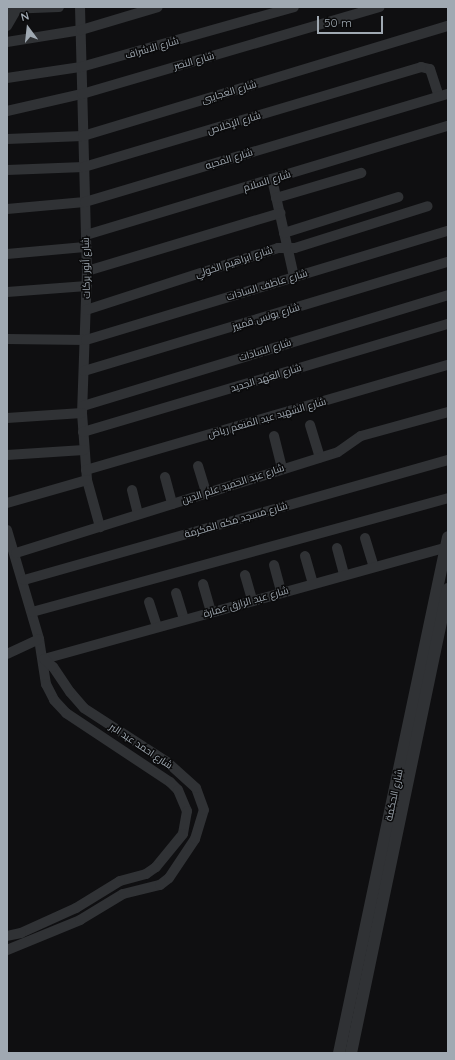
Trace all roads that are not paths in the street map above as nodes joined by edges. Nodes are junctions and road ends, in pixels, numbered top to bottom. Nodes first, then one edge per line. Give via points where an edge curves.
1 (59, 7) edge
2 (80, 7) edge
3 (158, 7) edge
4 (294, 7) edge
5 (380, 7) edge
6 (14, 9) edge
7 (7, 26) edge
8 (448, 26) edge
9 (81, 30) junction
10 (7, 42) edge
11 (81, 67) junction
12 (7, 78) edge
13 (82, 94) junction
14 (444, 95) edge
15 (7, 111) edge
16 (448, 126) edge
17 (83, 136) junction
18 (7, 139) edge
19 (84, 167) junction
20 (7, 170) edge
21 (361, 172) dead end
22 (272, 179) junction
23 (398, 197) dead end
24 (276, 198) junction
25 (85, 202) junction
26 (428, 206) dead end
27 (7, 209) edge
28 (280, 213) junction
29 (448, 231) edge
30 (284, 233) junction
31 (86, 235) junction
32 (85, 247) junction
33 (287, 248) junction
34 (7, 254) edge
35 (448, 262) edge
36 (87, 270) junction
37 (294, 277) junction
38 (87, 286) junction
39 (7, 292) edge
40 (448, 295) edge
41 (86, 310) junction
42 (448, 324) edge
43 (7, 339) edge
44 (86, 340) junction
45 (448, 365) edge
46 (84, 371) junction
47 (82, 409) junction
48 (448, 412) edge
49 (7, 418) edge
50 (310, 425) dead end
51 (83, 432) junction
52 (274, 436) dead end
53 (84, 450) junction
54 (7, 455) edge
55 (320, 457) junction
56 (448, 460) edge
57 (198, 466) dead end
58 (282, 469) junction
59 (86, 475) junction
60 (165, 476) dead end
61 (132, 490) dead end
62 (206, 493) junction
63 (448, 498) edge
64 (7, 503) edge
65 (172, 504) junction
66 (138, 514) junction
67 (100, 527) junction
68 (7, 530) edge
69 (365, 538) dead end
70 (447, 544) edge
71 (337, 548) dead end
72 (16, 553) junction
73 (305, 556) dead end
74 (274, 564) dead end
75 (374, 567) junction
76 (245, 575) dead end
77 (344, 575) junction
78 (24, 580) junction
79 (203, 584) dead end
80 (313, 584) junction
81 (448, 589) edge
82 (281, 592) junction
83 (176, 593) dead end
84 (252, 600) junction
85 (149, 602) dead end
86 (32, 612) junction
87 (211, 612) junction
88 (184, 620) junction
89 (157, 627) junction
90 (40, 639) junction
91 (7, 654) edge
92 (44, 659) junction
93 (7, 936) edge
94 (7, 950) edge
95 (339, 1053) edge
96 (351, 1053) edge

1 - 6 street
2 - 9 street, شارع أنور بركات
3 - 9 street
4 - 11 street, شارع الاشراف
5 - 13 street, شارع النصر
6 - 7 street
8 - 17 street, شارع العجايبى
9 - 10 street
9 - 11 street, شارع أنور بركات
11 - 12 street, شارع الاشراف
11 - 13 street, شارع أنور بركات
13 - 15 street, شارع النصر
13 - 17 street, شارع أنور بركات
14 - 19 street, شارع الإخلاص via 430,68 421,67
14 - 25 street, شارع المحبه
16 - 22 street, شارع السلام
17 - 18 street, شارع العجايبى
17 - 19 street, شارع أنور بركات
19 - 20 street, شارع الإخلاص
19 - 25 street, شارع أنور بركات
21 - 24 street
22 - 24 street
22 - 31 street, شارع السلام
23 - 30 street
24 - 28 street
25 - 27 street, شارع المحبه
25 - 31 street, شارع أنور بركات
26 - 33 street, شارع ابراهيم الخولي via 295,248
28 - 30 street
28 - 36 street
29 - 37 street, شارع عاطف السادات
30 - 33 street
31 - 32 street, شارع أنور بركات
32 - 34 street
32 - 36 street, شارع أنور بركات
33 - 37 street
33 - 41 street, شارع ابراهيم الخولي via 278,248
35 - 46 street, شارع يونس قمبيز
36 - 38 street, شارع أنور بركات
37 - 44 street, شارع عاطف السادات
38 - 39 street
38 - 41 street, شارع أنور بركات
40 - 47 street, شارع السادات
41 - 44 street, شارع أنور بركات
42 - 51 street, شارع العهد الجديد
43 - 44 street, شارع عاطف السادات
44 - 46 street, شارع أنور بركات
45 - 59 street, شارع الشهيد عبد المنعم رياض
46 - 47 street, شارع أنور بركات
47 - 49 street, شارع السادات
47 - 51 street, شارع أنور بركات
48 - 55 street, شارع عبد الحميد علم الدين via 361,436 347,448
50 - 55 street
51 - 53 street, شارع أنور بركات
52 - 58 street
53 - 54 street
53 - 59 street, شارع أنور بركات
55 - 58 street, شارع عبد الحميد علم الدين
56 - 78 street, شارع مسجد مكه المكرمة
57 - 62 street
58 - 62 street, شارع عبد الحميد علم الدين
59 - 64 street, شارع الشهيد عبد المنعم رياض
59 - 67 street, شارع أنور بركات
60 - 65 street
61 - 66 street
62 - 65 street, شارع عبد الحميد علم الدين
63 - 86 street
65 - 66 street, شارع عبد الحميد علم الدين
66 - 67 street, شارع عبد الحميد علم الدين
67 - 72 street, شارع عبد الحميد علم الدين
68 - 72 street, شارع احمد عبد البر
69 - 75 street
70 - 75 street, شارع عبد الرازق عمارة
70 - 95 street, شارع الحكمة
71 - 77 street
72 - 78 street, شارع احمد عبد البر
73 - 80 street
74 - 82 street
75 - 77 street, شارع عبد الرازق عمارة
76 - 84 street
77 - 80 street, شارع عبد الرازق عمارة
78 - 86 street, شارع احمد عبد البر
79 - 87 street
80 - 82 street, شارع عبد الرازق عمارة
81 - 96 street, شارع الحكمة
82 - 84 street, شارع عبد الرازق عمارة
83 - 88 street
84 - 87 street, شارع عبد الرازق عمارة
85 - 89 street
86 - 90 street, شارع احمد عبد البر
87 - 88 street, شارع عبد الرازق عمارة
88 - 89 street, شارع عبد الرازق عمارة
89 - 92 street, شارع عبد الرازق عمارة
90 - 91 street
90 - 92 street, شارع احمد عبد البر
92 - 93 street, شارع احمد عبد البر via 46,684 54,700 66,713 174,786 184,800 187,823 176,843 156,867 146,874 120,882 69,912
92 - 94 street, شارع احمد عبد البر via 84,708 167,762 196,788 204,810 195,839 169,878 160,885 123,894 80,920

